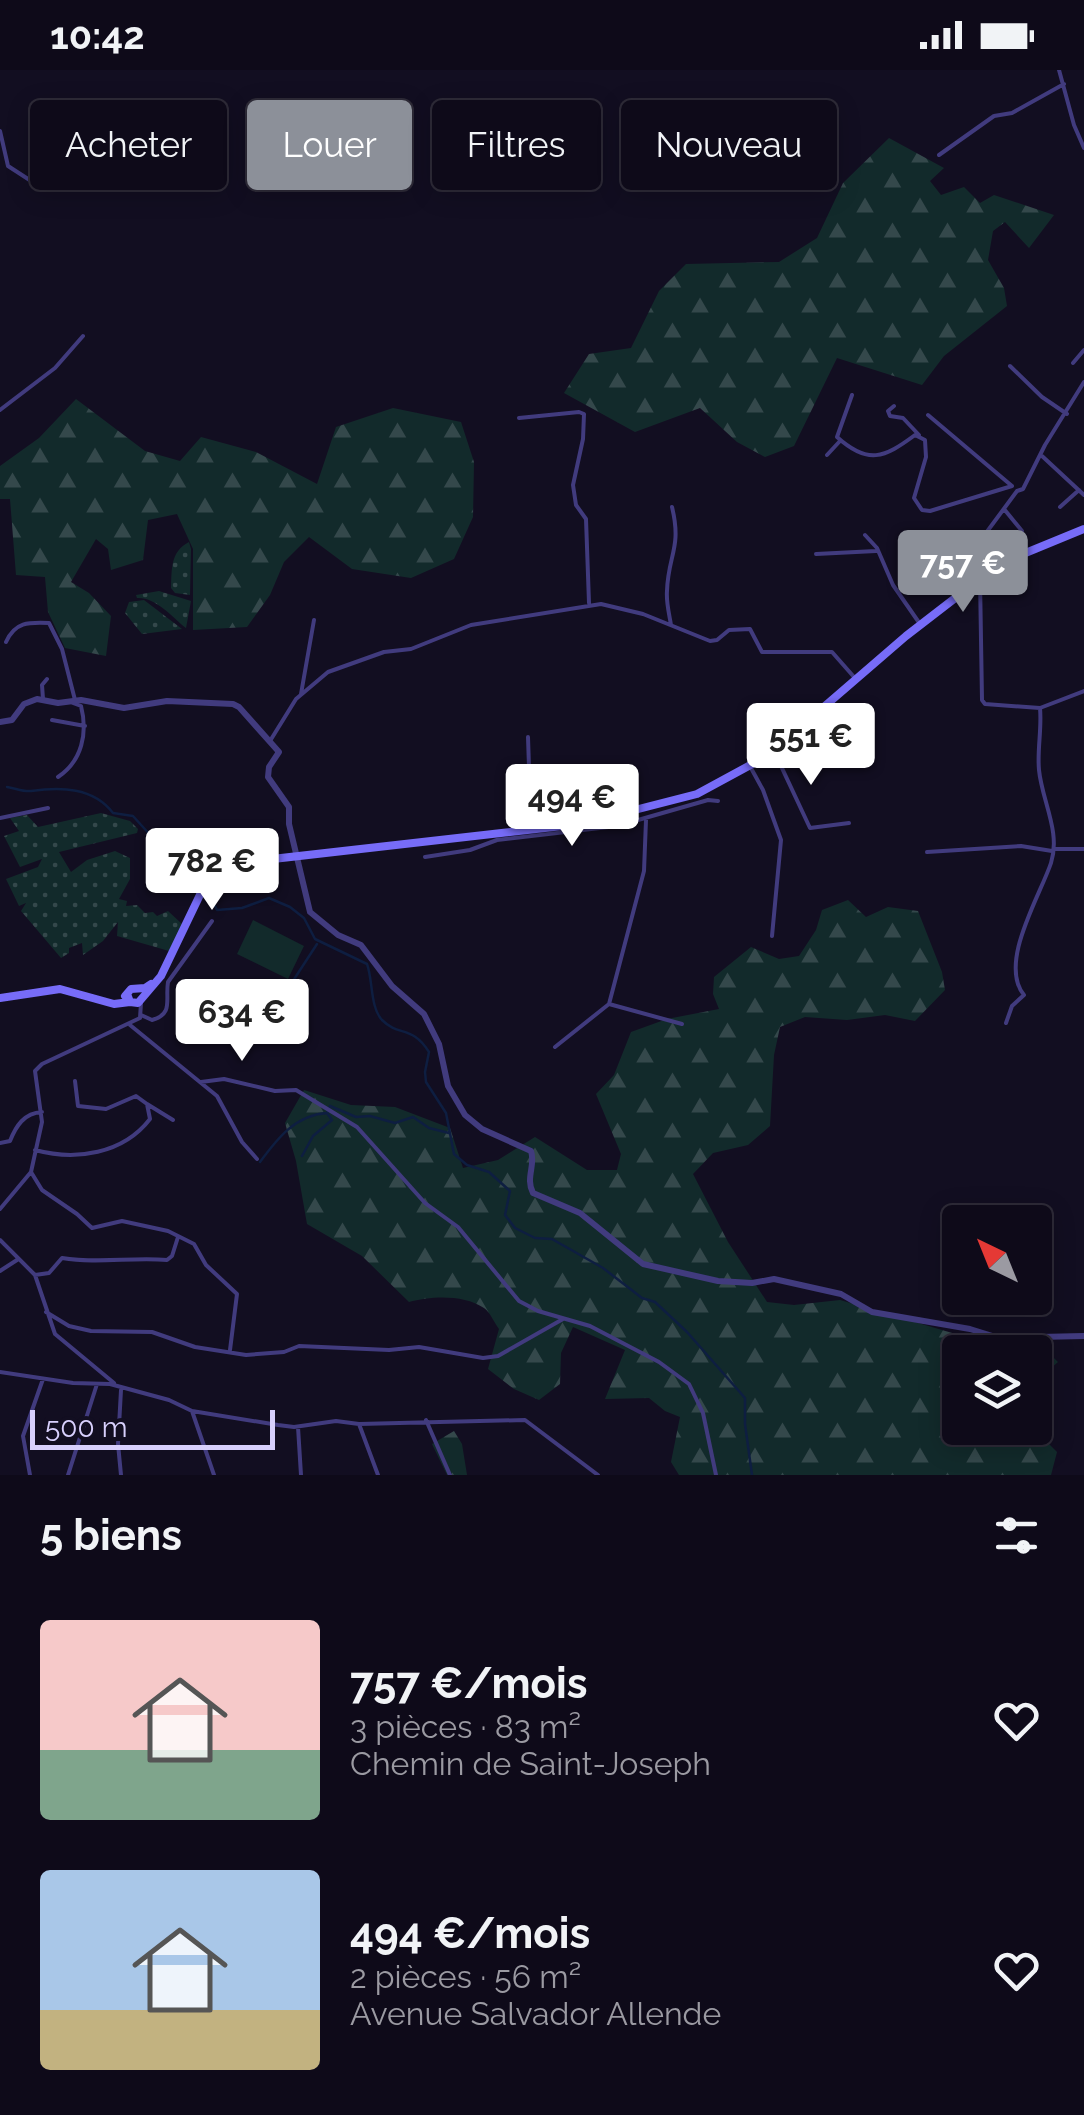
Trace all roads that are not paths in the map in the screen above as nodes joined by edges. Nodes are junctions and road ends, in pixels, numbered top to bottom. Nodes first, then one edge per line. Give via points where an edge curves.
1 (1059, 70) edge
2 (1064, 84) junction
3 (0, 131) edge
4 (1084, 148) edge
5 (939, 155) dead end
6 (30, 180) edge
7 (83, 336) dead end
8 (1084, 350) edge
9 (1073, 363) dead end
10 (1010, 366) dead end
11 (1084, 382) edge
12 (852, 395) dead end
13 (894, 406) dead end
14 (0, 410) edge
15 (1067, 414) junction
16 (928, 416) dead end
17 (519, 418) dead end
18 (918, 435) junction
19 (840, 441) junction
20 (827, 455) dead end
21 (1042, 456) junction
22 (1014, 489) junction
23 (1079, 490) junction
24 (1084, 495) edge
25 (672, 507) dead end
26 (1060, 507) dead end
27 (1004, 509) junction
28 (1022, 531) dead end
29 (1083, 531) edge
30 (865, 535) dead end
31 (878, 551) junction
32 (816, 554) dead end
33 (942, 560) dead end
34 (998, 565) junction
35 (988, 569) junction
36 (979, 577) junction
37 (589, 605) junction
38 (314, 620) dead end
39 (671, 624) junction
40 (920, 625) junction
41 (6, 642) dead end
42 (47, 679) dead end
43 (856, 679) junction
44 (1084, 691) edge
45 (301, 694) junction
46 (43, 699) junction
47 (73, 700) junction
48 (1040, 708) junction
49 (52, 720) dead end
50 (0, 722) edge
51 (84, 726) junction
52 (528, 737) dead end
53 (270, 741) junction
54 (774, 750) junction
55 (750, 767) junction
56 (58, 777) dead end
57 (718, 801) dead end
58 (48, 808) dead end
59 (645, 814) junction
60 (0, 818) edge
61 (849, 822) dead end
62 (519, 834) junction
63 (1054, 849) junction
64 (1084, 849) edge
65 (295, 852) junction
66 (928, 852) dead end
67 (426, 857) dead end
68 (212, 921) dead end
69 (772, 936) dead end
70 (0, 998) edge
71 (137, 1001) junction
72 (609, 1004) junction
73 (1006, 1023) dead end
74 (682, 1024) dead end
75 (130, 1025) junction
76 (555, 1046) dead end
77 (75, 1081) dead end
78 (202, 1082) junction
79 (147, 1104) junction
80 (42, 1112) junction
81 (174, 1120) dead end
82 (0, 1143) edge
83 (35, 1150) junction
84 (258, 1158) dead end
85 (31, 1172) junction
86 (0, 1209) edge
87 (178, 1237) junction
88 (0, 1240) edge
89 (18, 1259) junction
90 (0, 1271) edge
91 (35, 1275) junction
92 (46, 1312) junction
93 (565, 1318) junction
94 (1084, 1336) edge
95 (230, 1352) junction
96 (0, 1372) edge
97 (43, 1378) junction
98 (97, 1383) junction
99 (120, 1387) junction
100 (192, 1410) junction
101 (426, 1420) junction
102 (358, 1424) junction
103 (298, 1427) junction
104 (581, 1462) junction
105 (582, 1473) edge
106 (30, 1475) edge
107 (68, 1475) edge
108 (121, 1475) edge
109 (214, 1475) edge
110 (302, 1475) edge
111 (378, 1475) edge
112 (450, 1475) edge
113 (598, 1475) edge
114 (716, 1475) edge

1 - 2 street
2 - 4 street
2 - 5 street via 994,116
3 - 6 street via 8,166
7 - 14 street via 56,368
8 - 9 street
10 - 15 street
11 - 15 street
12 - 19 street
13 - 18 street via 890,416 903,418
15 - 21 street
16 - 22 street
17 - 37 street via 584,414 574,498 586,520
18 - 19 street via 868,458
18 - 22 street via 927,453 914,498 922,510
19 - 20 street
21 - 22 street via 1023,490
21 - 23 street
22 - 27 street
23 - 24 street
23 - 26 street
25 - 39 street via 677,529 667,585
27 - 28 street
27 - 33 street via 975,556
29 - 34 main road
30 - 31 street
31 - 32 street
31 - 40 street
34 - 35 main road
34 - 36 main road
35 - 36 street
35 - 40 main road
36 - 40 main road
36 - 48 street via 982,700
37 - 39 street via 620,607
37 - 45 street via 472,625 384,652 328,672
38 - 45 street
39 - 43 street via 714,641 729,630 750,628 765,653 832,652
40 - 43 main road
41 - 47 street via 19,625 49,622
42 - 46 street
43 - 54 main road
44 - 48 street
45 - 53 street
46 - 47 street
46 - 50 street
47 - 51 street via 81,706
47 - 53 street via 124,708 167,701 233,704
48 - 63 street via 1038,767
49 - 51 street
51 - 56 street via 76,760
52 - 62 street via 528,766 516,775
53 - 65 street via 279,754 268,776 289,807
54 - 55 main road
54 - 61 street via 810,828
55 - 59 main road
55 - 69 street via 781,840
57 - 59 street
58 - 60 street
59 - 62 main road
59 - 72 street via 644,871
62 - 65 main road
62 - 67 street
63 - 64 street
63 - 66 street
63 - 73 street via 1016,964 1017,988 1024,995
65 - 71 main road via 216,868 158,980
65 - 94 street via 313,916 360,945 428,1020 448,1086 465,1115 531,1151 529,1184 536,1196 580,1213 643,1264 718,1281 774,1279 841,1294 867,1310 999,1338
68 - 71 street via 168,982 164,1014 152,1020
70 - 71 main road via 60,989 106,1002
71 - 75 street via 138,1021
72 - 74 street
72 - 76 street
75 - 78 street
75 - 80 street via 38,1067
77 - 79 street via 78,1106 106,1109 136,1096
78 - 84 street
78 - 93 street via 296,1090 348,1120 425,1203 458,1226 519,1300
79 - 81 street
79 - 83 street via 150,1119 120,1144 69,1156
80 - 82 street via 30,1114 9,1142
80 - 83 street
83 - 85 street
85 - 86 street
85 - 87 street via 42,1190 92,1228 122,1221
87 - 91 street via 166,1260 62,1258 50,1272
87 - 95 street via 194,1244 237,1294
88 - 89 street
89 - 90 street
89 - 91 street
91 - 92 street
92 - 95 street via 68,1326 152,1332
92 - 99 street via 62,1343
93 - 95 street via 483,1358 418,1347
93 - 114 street via 631,1347 689,1384 703,1413
96 - 97 street
97 - 98 street
97 - 106 street via 23,1436
98 - 99 street
98 - 107 street
99 - 100 street
99 - 108 street
100 - 103 street
100 - 109 street
101 - 102 street
101 - 104 street via 525,1420
101 - 112 street
102 - 103 street
102 - 111 street
103 - 110 street
104 - 105 street
104 - 113 street

